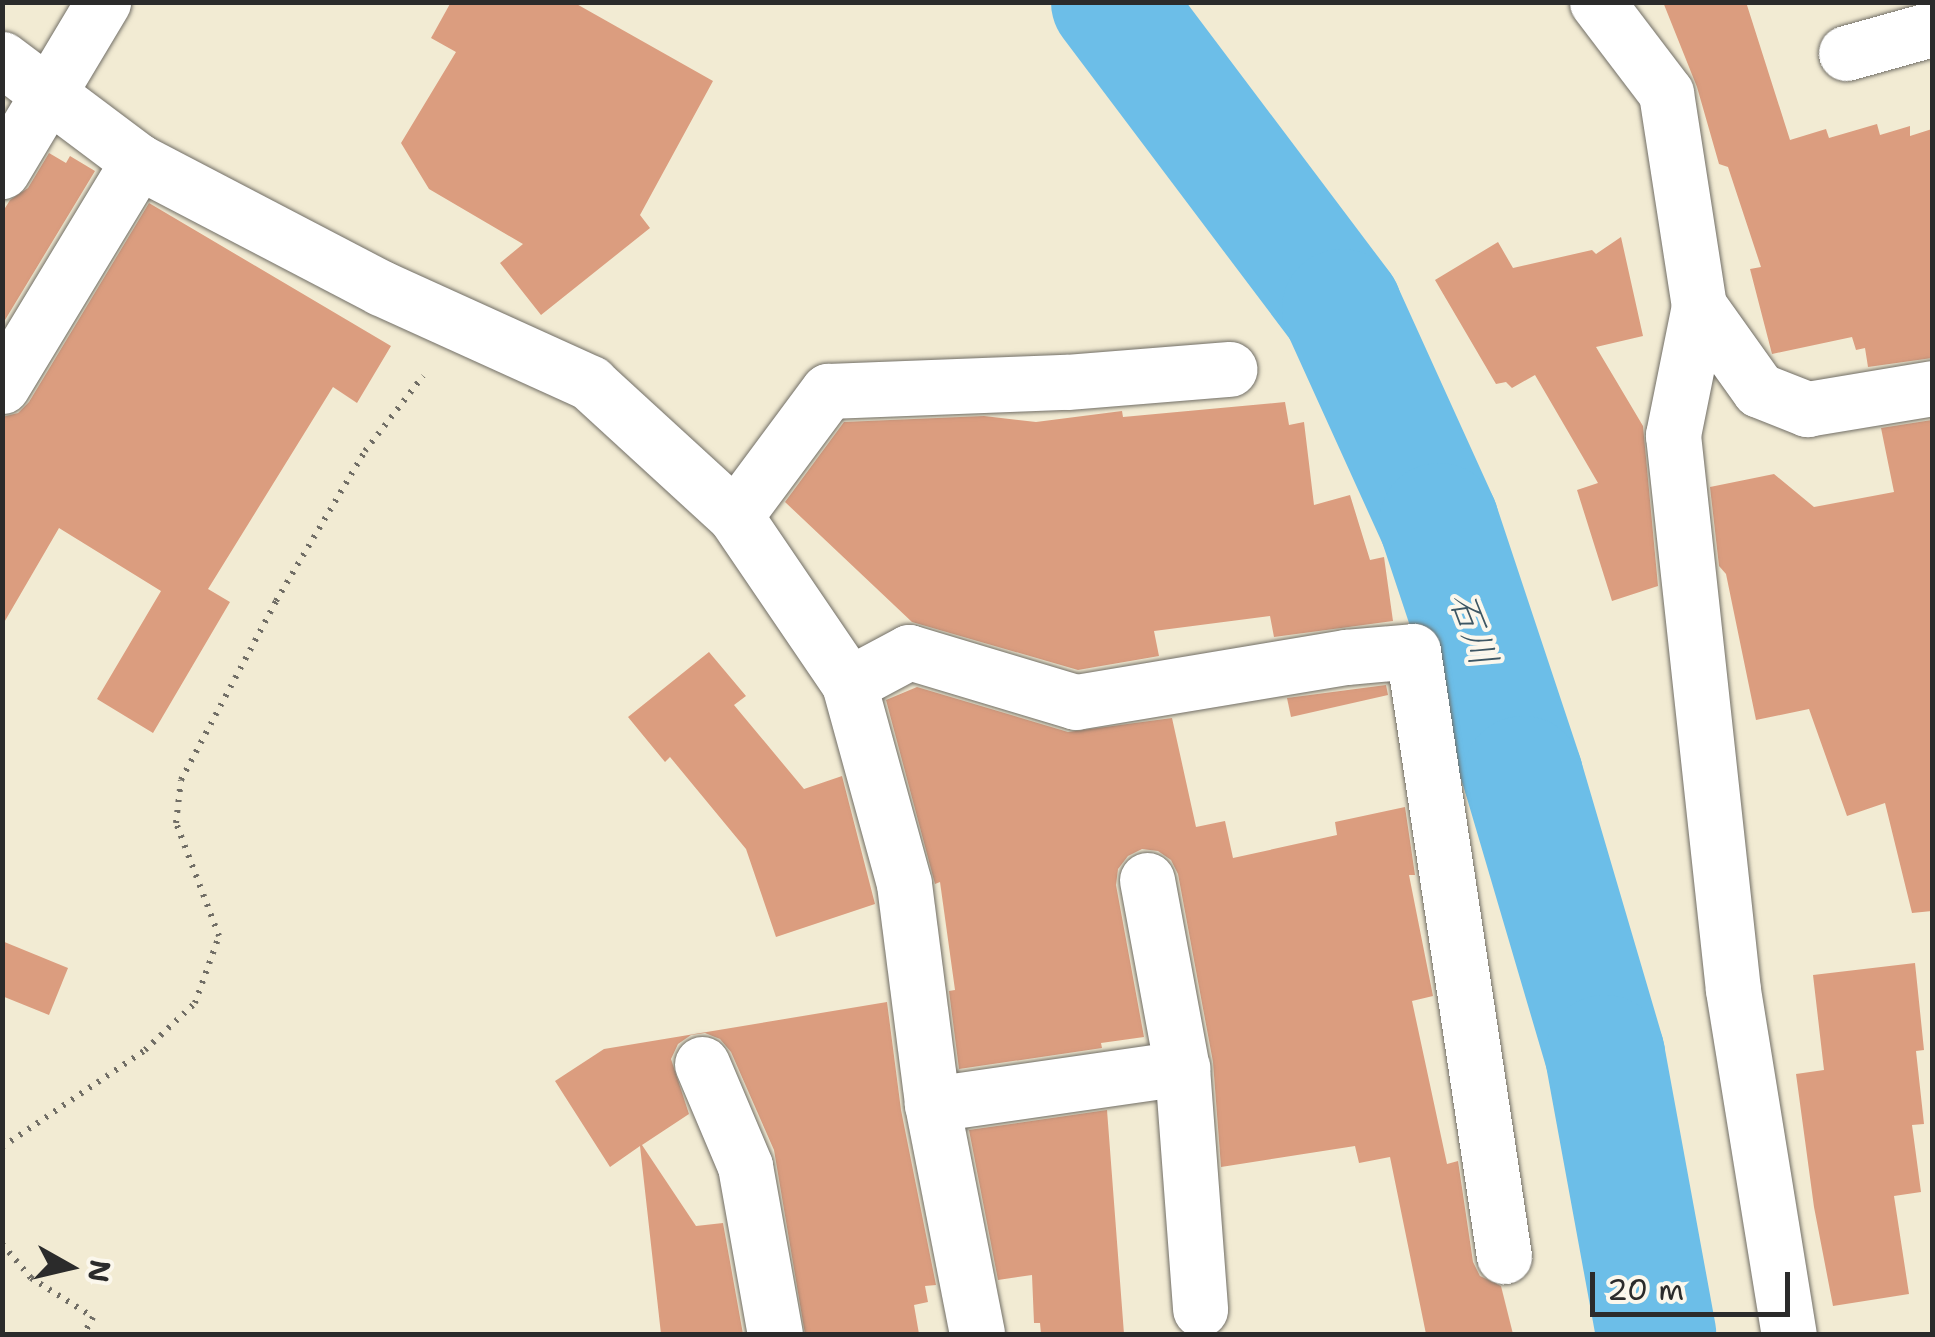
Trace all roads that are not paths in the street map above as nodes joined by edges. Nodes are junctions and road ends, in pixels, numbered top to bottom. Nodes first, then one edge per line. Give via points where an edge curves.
1 (104, 2) edge
2 (1596, 2) edge
3 (1932, 29) edge
4 (1846, 53) dead end
5 (2, 59) edge
6 (48, 97) junction
7 (138, 161) junction
8 (2, 171) edge
9 (1699, 306) junction
10 (1229, 369) dead end
11 (2, 386) edge
12 (1932, 388) edge
13 (735, 516) junction
14 (850, 684) junction
15 (1147, 880) dead end
16 (702, 1064) dead end
17 (1182, 1068) junction
18 (932, 1104) junction
19 (1504, 1256) dead end
20 (1200, 1309) dead end
21 (775, 1334) edge
22 (977, 1334) edge
23 (1788, 1334) edge

1 - 6 street
2 - 9 street via 1666,93
3 - 4 street
5 - 6 street
6 - 7 street
6 - 8 street
7 - 11 street
7 - 13 street via 381,288 590,383
9 - 12 street via 1759,390 1807,409
9 - 23 street via 1673,435 1733,990
10 - 13 street via 828,391
13 - 14 street
14 - 18 street via 904,884
14 - 19 street via 909,652 1076,702 1413,651
15 - 17 street
16 - 21 street via 744,1166
17 - 18 street
17 - 20 street
18 - 22 street

